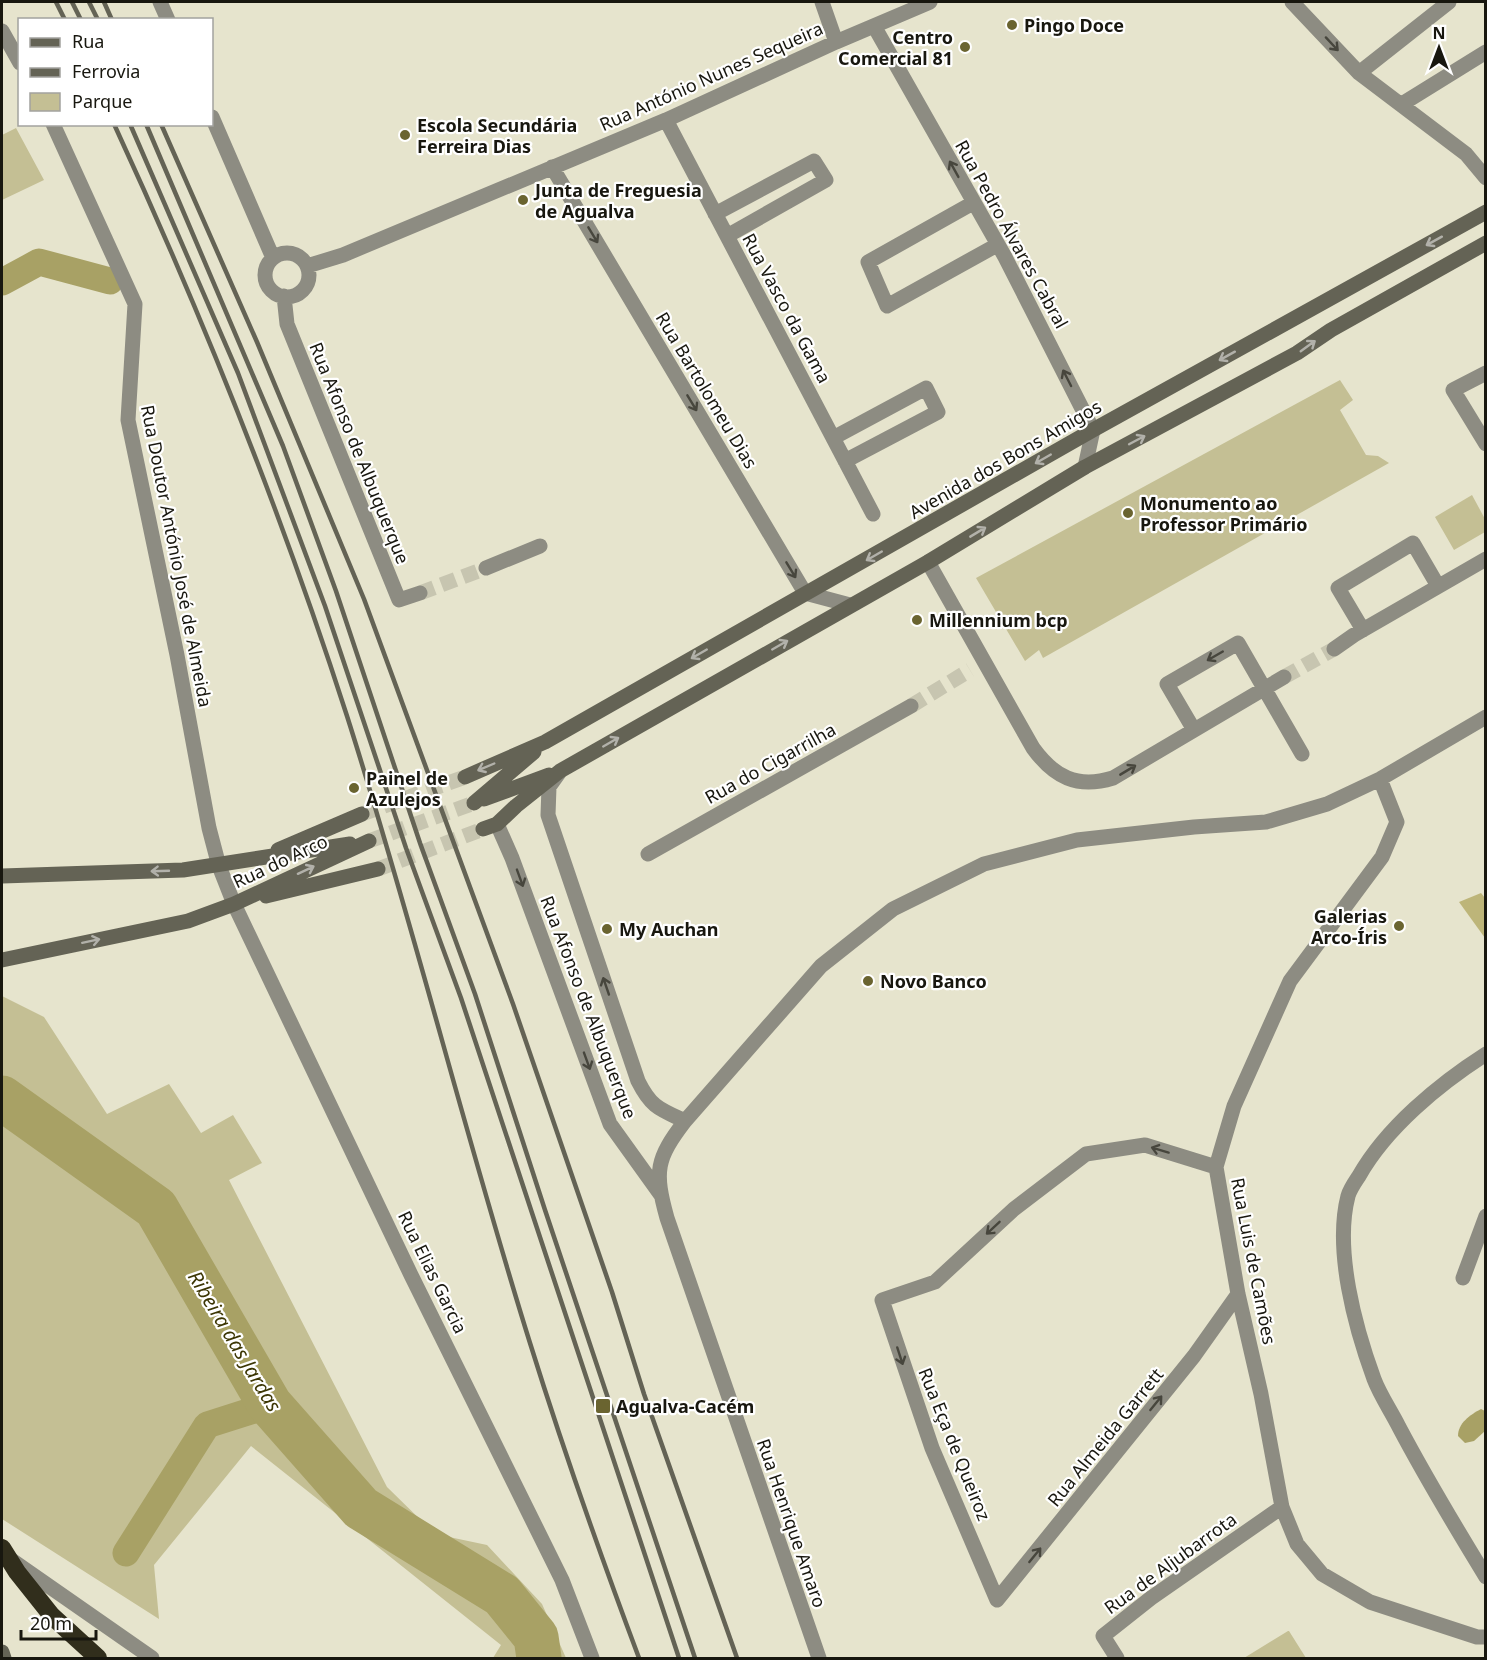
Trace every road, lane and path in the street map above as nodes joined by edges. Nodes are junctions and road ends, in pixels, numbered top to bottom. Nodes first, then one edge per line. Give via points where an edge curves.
1 (160, 2) edge
2 (822, 2) edge
3 (930, 2) edge
4 (1292, 2) edge
5 (1449, 2) edge
6 (167, 18) edge
7 (874, 26) junction
8 (2, 31) edge
9 (836, 42) junction
10 (1485, 52) edge
11 (18, 59) edge
12 (1359, 73) junction
13 (1402, 104) junction
14 (213, 119) edge
15 (666, 120) junction
16 (54, 126) edge
17 (552, 167) junction
18 (1485, 178) edge
19 (973, 203) junction
20 (1485, 212) edge
21 (716, 214) junction
22 (727, 236) junction
23 (1485, 243) edge
24 (997, 245) junction
25 (273, 258) junction
26 (307, 266) junction
27 (284, 296) junction
28 (1485, 373) edge
29 (1480, 424) edge
30 (1093, 430) junction
31 (833, 438) junction
32 (1485, 444) edge
33 (845, 461) junction
34 (1085, 467) junction
35 (873, 514) dead end
36 (540, 546) dead end
37 (1485, 559) edge
38 (928, 562) junction
39 (486, 567) tunnel mouth
40 (1438, 586) junction
41 (420, 593) tunnel mouth
42 (805, 593) junction
43 (850, 605) junction
44 (1364, 630) junction
45 (1334, 649) tunnel mouth
46 (985, 665) junction
47 (970, 670) tunnel mouth
48 (1284, 678) tunnel mouth
49 (1266, 688) junction
50 (911, 706) tunnel mouth
51 (1485, 717) edge
52 (1194, 729) junction
53 (545, 742) junction
54 (1302, 754) dead end
55 (560, 771) junction
56 (465, 777) tunnel mouth
57 (1380, 779) junction
58 (362, 814) tunnel mouth
59 (490, 827) joint
60 (648, 854) dead end
61 (253, 860) junction
62 (219, 866) junction
63 (378, 869) tunnel mouth
64 (2, 876) edge
65 (234, 904) junction
66 (2, 960) edge
67 (1485, 1054) edge
68 (685, 1121) junction
69 (1216, 1167) junction
70 (661, 1195) junction
71 (1485, 1216) edge
72 (1463, 1278) dead end
73 (1238, 1294) junction
74 (1282, 1507) junction
75 (2, 1548) edge
76 (2, 1555) edge
77 (1485, 1577) edge
78 (997, 1600) joint
79 (1485, 1637) edge
80 (2, 1652) edge
81 (1117, 1658) edge
82 (4, 1659) edge
83 (98, 1659) edge
84 (152, 1659) edge
85 (592, 1659) edge
86 (819, 1659) edge

1 - 6 street
2 - 9 street
3 - 7 street, Rua António Nunes Sequeira
4 -> 12 street
5 - 12 street
7 - 9 street, Rua António Nunes Sequeira
19 -> 7 street, Rua Pedro Álvares Cabral
8 - 11 street
9 - 15 street, Rua António Nunes Sequeira
10 - 13 street
12 - 13 street
13 - 18 street via 1466,154
14 - 25 street
15 - 17 street, Rua António Nunes Sequeira
15 - 21 street, Rua Vasco da Gama
16 - 62 street, Rua Doutor António José de Almeida via 135,304 128,420
17 - 26 street, Rua António Nunes Sequeira via 344,255
17 -> 42 street, Rua Bartolomeu Dias
19 - 24 street, Rua Pedro Álvares Cabral
19 - 24 street via 868,262 887,306
20 -> 30 main road, Avenida dos Bons Amigos
21 - 22 street, Rua Vasco da Gama
21 - 22 street via 814,161 825,180
22 - 31 street, Rua Vasco da Gama
34 -> 23 main road, Avenida dos Bons Amigos via 1297,353 1330,330
30 -> 24 street, Rua Pedro Álvares Cabral
25 - 26 street via 295,254
25 - 27 street via 265,270 266,283 276,294
26 - 27 street via 305,288 298,294
27 - 41 street, Rua Afonso de Albuquerque via 287,324 399,600
28 - 29 street via 1453,390
29 - 32 street
30 - 34 street
30 -> 42 main road, Avenida dos Bons Amigos
31 - 33 street, Rua Vasco da Gama
31 - 33 street via 926,388 938,412
33 - 35 street, Rua Vasco da Gama
38 -> 34 main road, Avenida dos Bons Amigos
36 - 39 street
37 - 40 street
38 - 43 main road, Avenida dos Bons Amigos
38 - 46 street
40 - 44 street
40 - 44 street via 1413,543 1338,588
42 - 43 street
42 -> 53 main road, Avenida dos Bons Amigos
55 -> 43 main road, Avenida dos Bons Amigos
44 - 45 street
46 - 47 street
46 -> 52 street via 1043,762 1067,779 1101,782 1113,778
48 - 49 street
49 - 52 street
49 -> 52 street via 1238,643 1167,684
49 - 54 street
50 - 60 street, Rua do Cigarrilha
51 - 57 street
53 - 55 main road, Avenida dos Bons Amigos via 474,803
53 -> 56 main road, Avenida dos Bons Amigos
55 - 59 main road, Avenida dos Bons Amigos
68 -> 55 street, Rua Afonso de Albuquerque via 658,1108 638,1081 548,815 549,787
57 - 68 street via 1327,804 1266,822 1077,840 984,864 893,909 821,966
57 - 69 street, Rua Luis de Camões via 1397,822 1382,857 1290,981 1234,1106
58 - 61 main road, Rua do Arco
59 -> 70 street, Rua Afonso de Albuquerque via 512,858 610,1124
61 - 62 main road, Rua do Arco
65 -> 61 main road, Rua do Arco via 369,841
62 -> 64 main road, Rua do Arco
62 - 65 street, Rua Doutor António José de Almeida
63 - 65 main road, Rua do Arco
66 -> 65 main road via 188,921
65 - 85 street, Rua Elias Garcia via 562,1580
67 - 77 street via 1444,1083 1370,1156 1348,1194 1343,1230 1346,1274 1375,1380
68 - 70 street via 663,1151 659,1171
69 - 73 street, Rua Luis de Camões
69 -> 78 street, Rua Eça de Queiroz via 1145,1145 1086,1154 1014,1209 935,1282 882,1300 932,1448
70 - 86 street, Rua Henrique Amaro
71 - 72 street
73 - 74 street, Rua Luis de Camões
78 -> 73 street, Rua Almeida Garrett via 1194,1356
74 - 79 street, Rua Luis de Camões via 1297,1544 1322,1574 1370,1602
74 - 81 street, Rua de Aljubarrota via 1102,1636
75 - 83 highway, bridge via 52,1616
76 - 84 street
80 - 82 main road

